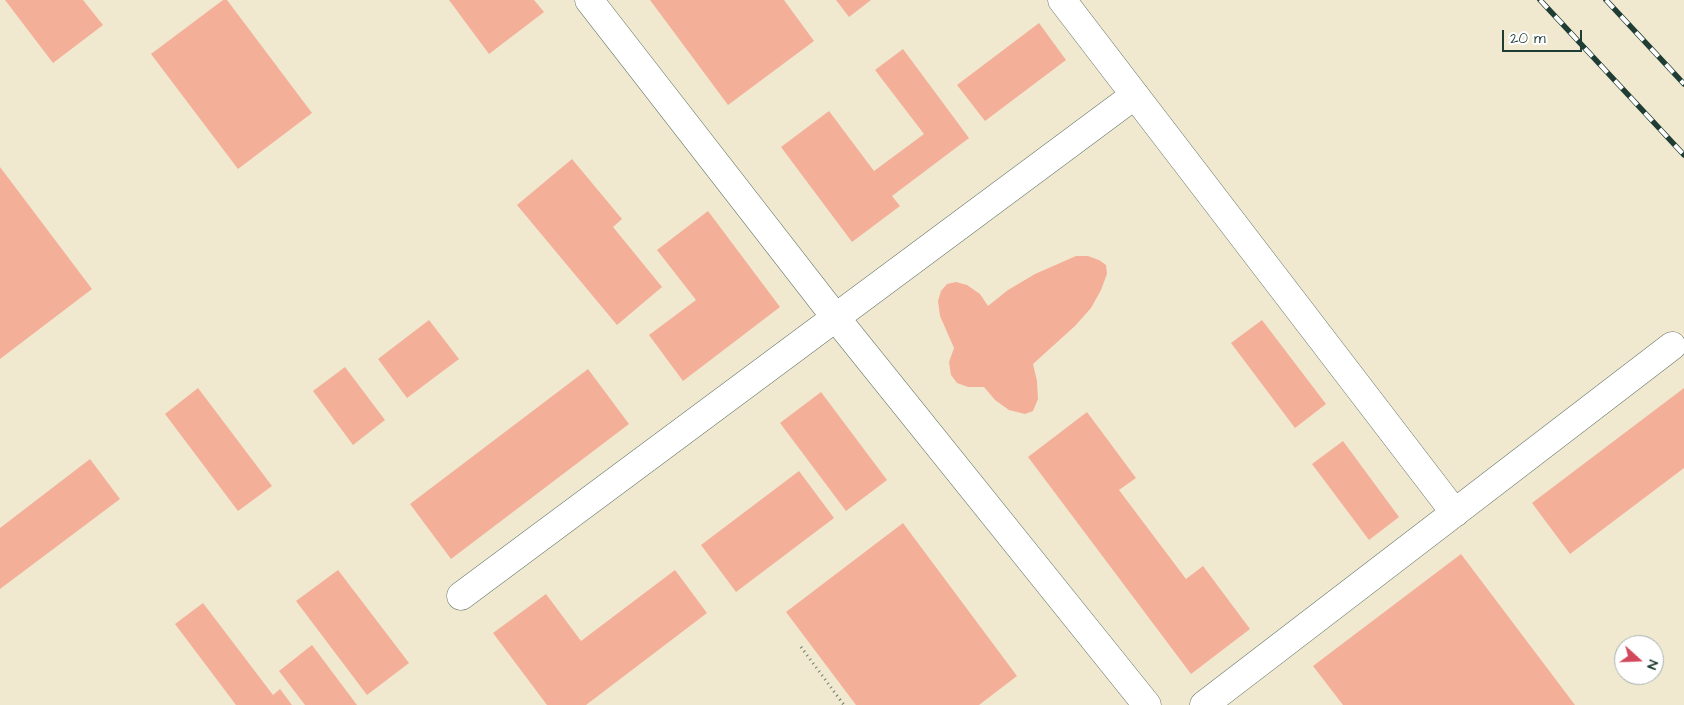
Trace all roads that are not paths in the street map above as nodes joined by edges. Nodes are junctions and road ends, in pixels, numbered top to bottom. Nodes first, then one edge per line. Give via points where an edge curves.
1 (589, 0) edge
2 (1062, 0) edge
3 (1135, 95) junction
4 (836, 318) junction
5 (1672, 346) dead end
6 (1455, 513) junction
7 (462, 596) dead end
8 (1147, 705) edge
9 (1204, 705) edge

1 - 4 lane
2 - 3 lane
3 - 4 lane
3 - 6 lane
4 - 7 lane
4 - 8 lane
5 - 6 lane
6 - 9 lane

